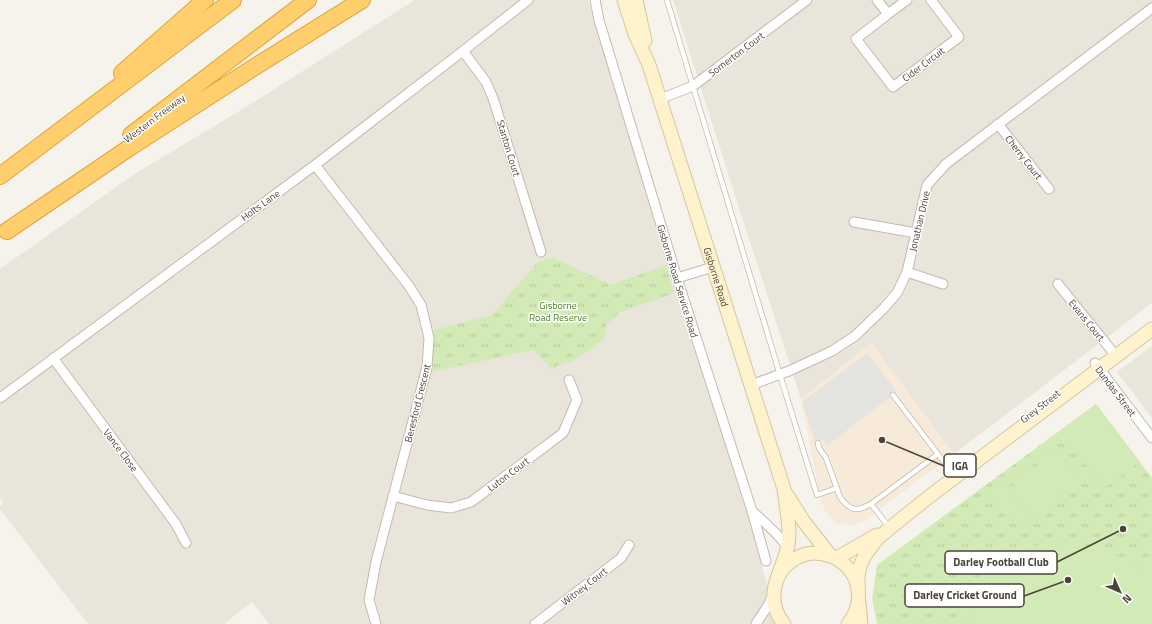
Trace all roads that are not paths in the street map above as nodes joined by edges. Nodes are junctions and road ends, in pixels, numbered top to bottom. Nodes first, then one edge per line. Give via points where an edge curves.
1 (205, 0) edge
2 (233, 0) edge
3 (308, 0) edge
4 (362, 0) edge
5 (528, 0) edge
6 (532, 0) edge
7 (595, 0) edge
8 (624, 0) edge
9 (636, 0) edge
10 (667, 0) edge
11 (807, 0) edge
12 (877, 0) edge
13 (907, 0) edge
14 (931, 0) edge
15 (1152, 8) edge
16 (517, 9) junction
17 (888, 14) junction
18 (463, 51) junction
19 (649, 64) junction
20 (693, 86) junction
21 (660, 99) junction
22 (998, 124) junction
23 (26, 157) junction
24 (315, 165) junction
25 (0, 176) edge
26 (1049, 189) dead end
27 (854, 222) dead end
28 (916, 233) junction
29 (3, 234) edge
30 (541, 252) dead end
31 (713, 267) junction
32 (907, 272) junction
33 (677, 278) junction
34 (942, 284) dead end
35 (1058, 284) dead end
36 (1152, 320) edge
37 (1152, 329) edge
38 (1114, 353) junction
39 (53, 358) junction
40 (1097, 366) junction
41 (780, 375) junction
42 (569, 380) dead end
43 (751, 385) junction
44 (893, 395) dead end
45 (0, 398) edge
46 (1152, 438) edge
47 (818, 443) dead end
48 (938, 454) junction
49 (954, 476) junction
50 (837, 488) junction
51 (784, 489) junction
52 (393, 496) junction
53 (872, 504) junction
54 (752, 511) junction
55 (890, 528) junction
56 (186, 543) dead end
57 (629, 546) dead end
58 (788, 548) junction
59 (833, 557) junction
60 (766, 560) dead end
61 (775, 585) junction
62 (859, 595) junction
63 (376, 624) edge
64 (535, 624) edge
65 (756, 624) edge
66 (784, 624) edge
67 (848, 624) edge
68 (861, 624) edge

1 - 23 highway
2 - 23 highway
3 - 29 highway, Western Freeway
4 - 29 highway via 129,148
5 - 16 street, Holts Lane
6 - 16 street, Holts Lane
7 - 33 street, Gisborne Road Service Road
8 - 19 main road, Gisborne Road via 635,34
9 - 19 main road, Gisborne Road
10 - 20 lane
11 - 20 street, Somerton Court
12 - 17 street
13 - 17 street, Cider Circuit
14 - 17 street, Cider Circuit via 959,37 893,87 856,39
15 - 22 street, Jonathan Drive
16 - 18 street, Holts Lane
18 - 24 street, Holts Lane
18 - 30 street, Stanton Court via 486,82 493,98
19 - 21 main road, Gisborne Road
20 - 21 street, Somerton Court
20 - 41 lane
21 - 31 main road, Gisborne Road
22 - 26 street, Cherry Court
22 - 28 street, Jonathan Drive via 946,164 927,185
23 - 25 highway
24 - 39 street, Holts Lane
24 - 52 street, Beresford Crescent via 409,286 421,305 429,338 427,367
27 - 28 street
28 - 32 street, Jonathan Drive
31 - 33 street
31 - 43 main road, Gisborne Road
32 - 34 street
32 - 41 street, Jonathan Drive via 897,293 855,336 832,351
33 - 54 street, Gisborne Road Service Road
35 - 38 street, Evans Court
36 - 38 main road, Grey Street
37 - 38 main road, Grey Street
38 - 40 main road, Grey Street
39 - 45 street, Holts Lane
39 - 56 street, Vance Close via 176,524
40 - 46 street, Dundas Street
40 - 49 main road, Grey Street via 966,463
41 - 43 street, Jonathan Drive
41 - 50 lane via 817,495
42 - 52 street, Luton Court via 577,400 563,433 471,502 451,508
43 - 51 main road, Gisborne Road
44 - 48 lane
47 - 50 lane
48 - 49 lane
48 - 53 lane
49 - 55 main road, Grey Street
50 - 53 lane via 840,497 853,509 863,509
51 - 58 main road, Gisborne Road
51 - 59 main road, Gisborne Road via 804,522
52 - 63 street, Beresford Crescent via 369,600
53 - 55 lane
54 - 58 street via 774,530
54 - 60 street, Gisborne Road Service Road
55 - 59 main road, Grey Street
55 - 62 main road, Grey Street via 877,539 865,555 858,576
57 - 64 street, Witney Court via 621,558
58 - 61 main road, Gisborne Road
59 - 61 main road via 817,553 793,560 784,568
59 - 62 main road, Gisborne Road via 847,566 855,577
61 - 65 street via 769,604
61 - 66 main road via 776,611
62 - 67 main road via 856,610
62 - 68 main road

